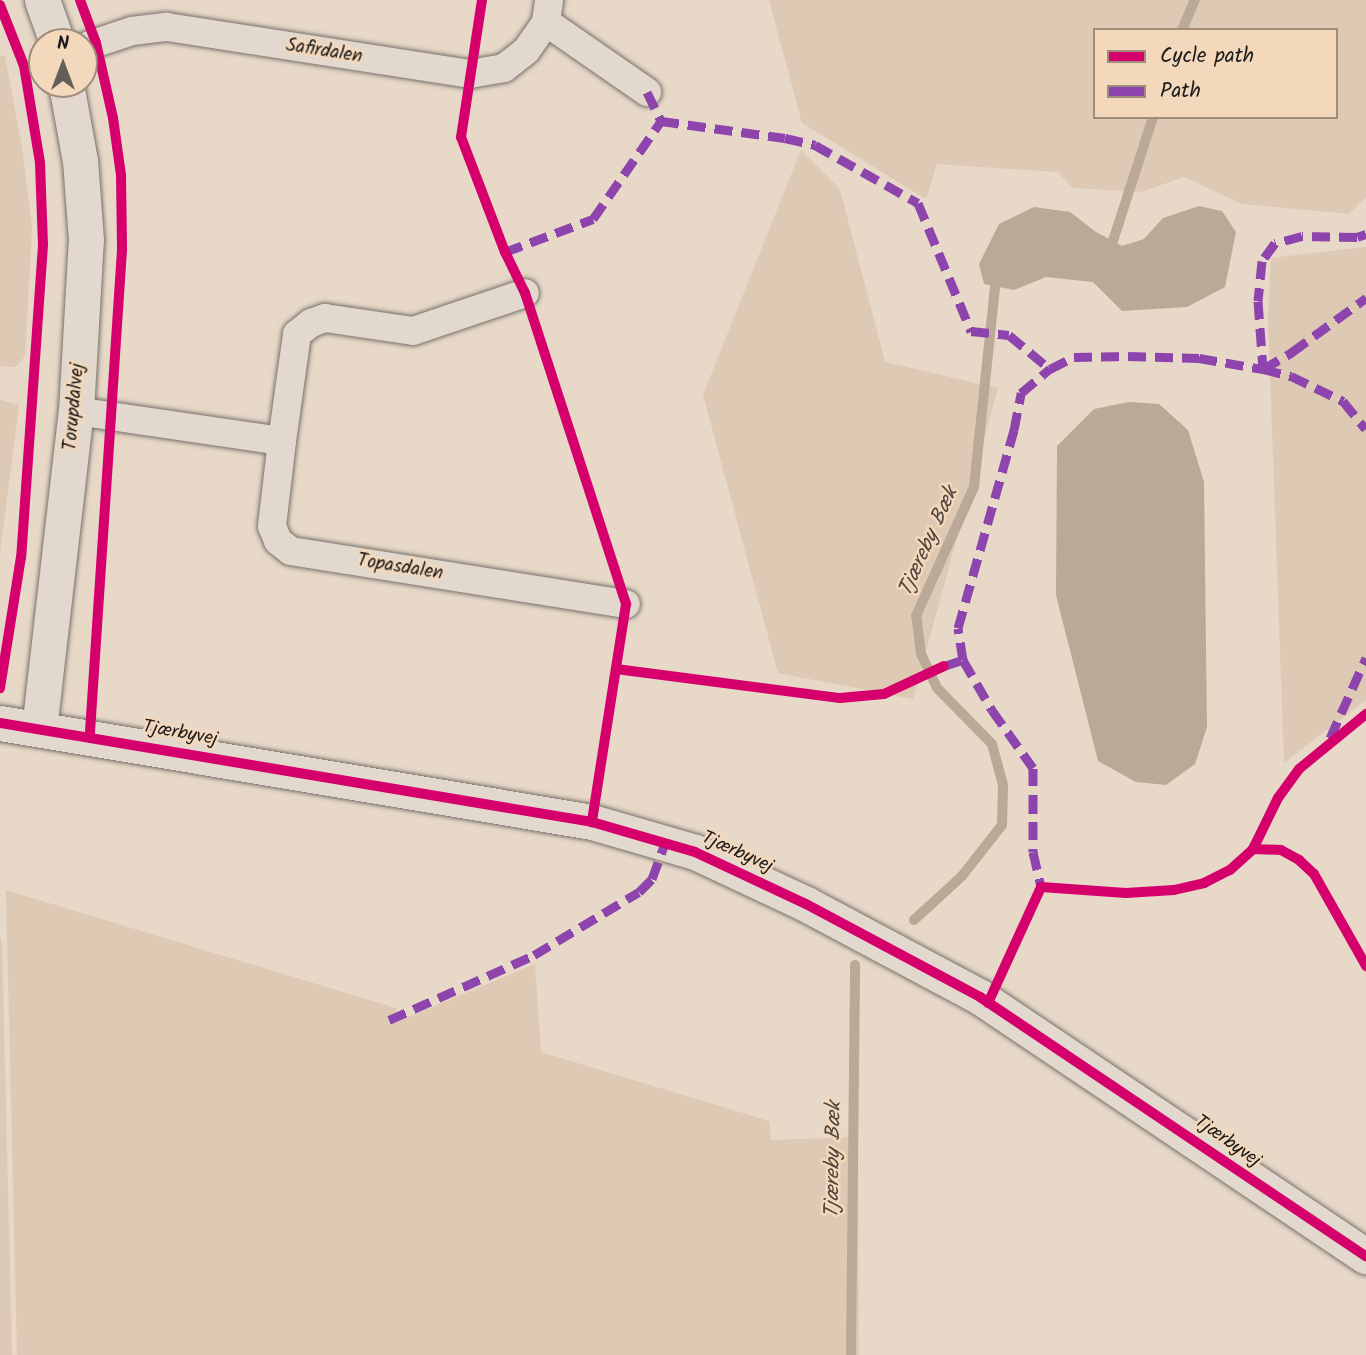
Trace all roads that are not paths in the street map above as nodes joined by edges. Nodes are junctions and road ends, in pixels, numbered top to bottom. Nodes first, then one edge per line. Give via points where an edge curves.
1 (42, 0) edge
2 (547, 11) edge
3 (52, 28) edge
4 (98, 42) edge
5 (647, 92) dead end
6 (69, 98) edge
7 (526, 293) dead end
8 (76, 411) junction
9 (282, 441) junction
10 (626, 604) dead end
11 (0, 723) edge
12 (39, 729) junction
13 (1366, 1256) edge

1 - 3 street
2 - 4 street, Safirdalen via 526,51 504,68 470,74 167,27 132,31
2 - 5 street, Safirdalen
6 - 8 street, Torupdalvej via 80,161 86,240
7 - 9 street, Topasdalen via 413,331 325,318 311,323 297,334
8 - 9 street
8 - 12 street, Torupdalvej
9 - 10 street, Topasdalen via 272,526 278,541 291,551
11 - 12 street, Tjærbyvej
12 - 13 street, Tjærbyvej via 592,822 695,852 806,904 980,997

